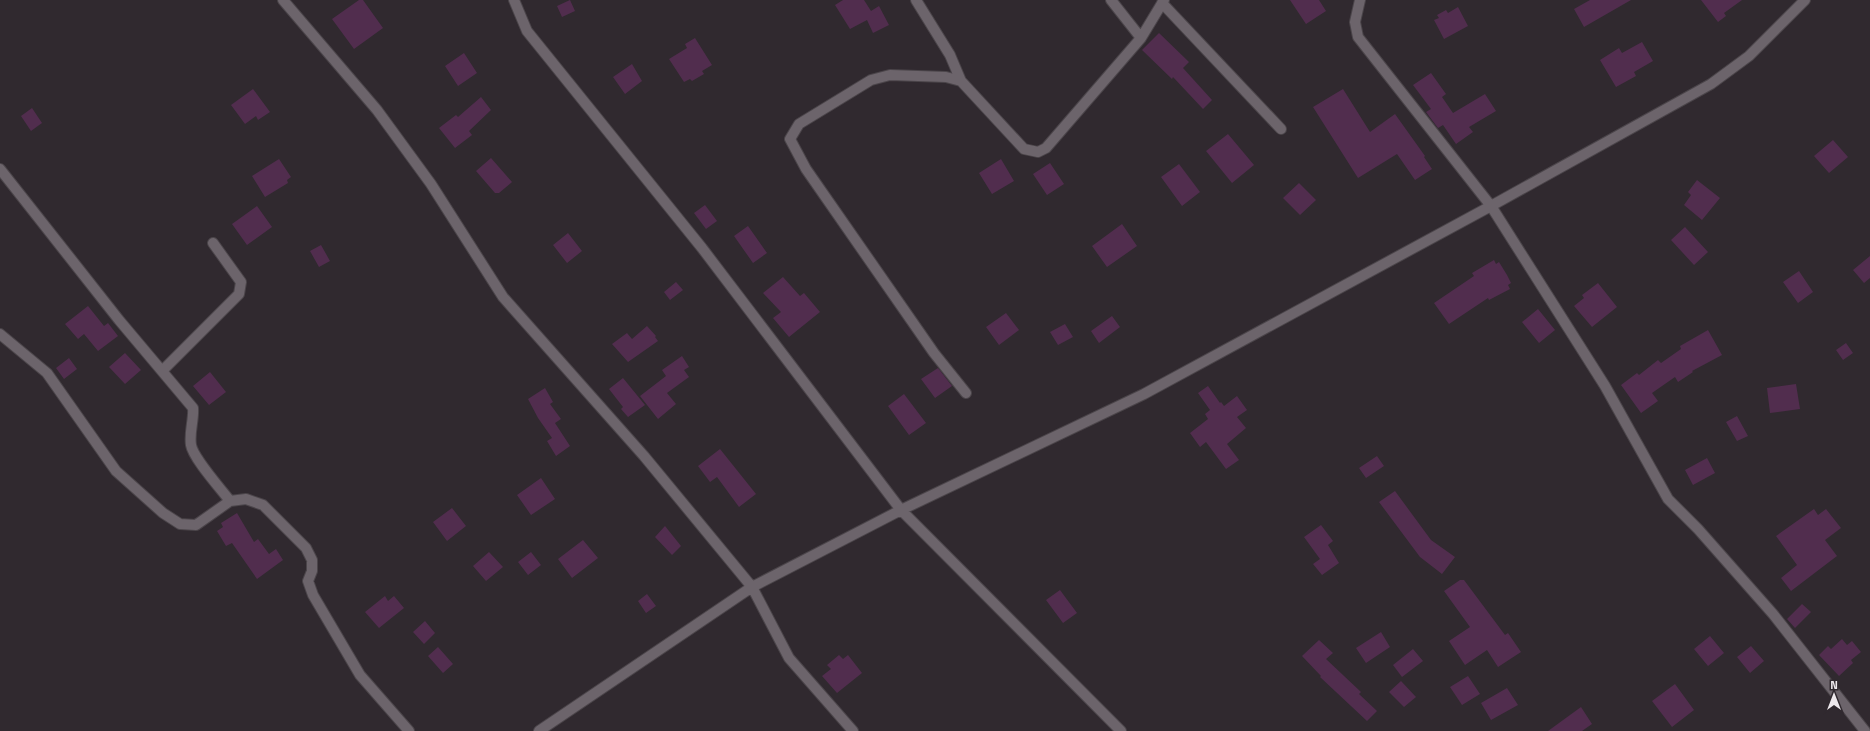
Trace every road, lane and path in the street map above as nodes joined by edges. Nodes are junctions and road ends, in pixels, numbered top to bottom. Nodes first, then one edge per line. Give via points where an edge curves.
1 (283, 0) edge
2 (514, 0) edge
3 (916, 0) edge
4 (1111, 0) edge
5 (1360, 0) edge
6 (1804, 0) edge
7 (1163, 2) edge
8 (1141, 38) junction
9 (961, 81) junction
10 (1281, 129) dead end
11 (0, 169) edge
12 (1492, 206) junction
13 (213, 243) dead end
14 (0, 334) edge
15 (162, 371) junction
16 (966, 393) dead end
17 (230, 501) junction
18 (901, 510) junction
19 (752, 587) junction
20 (409, 731) edge
21 (539, 731) edge
22 (852, 731) edge
23 (1121, 731) edge
24 (1865, 731) edge

1 - 19 street via 377,110 431,184 503,297 644,456
2 - 18 street via 527,31 702,248
3 - 9 street via 950,55
4 - 8 street
5 - 12 street via 1355,22 1358,37
6 - 12 street via 1749,56 1711,84
7 - 8 street
7 - 10 street
8 - 9 street via 1046,148 1038,152 1024,150
9 - 16 street via 946,76 890,75 871,80 799,124 790,139 806,169 934,353
11 - 15 street
12 - 18 street via 1144,394
12 - 24 street via 1605,386 1668,499 1773,614
13 - 15 street via 241,282 239,294
14 - 17 street via 47,373 116,471 163,513 180,524 196,525
15 - 17 street via 193,408 191,445 195,455
17 - 20 street via 246,499 263,505 306,548 312,560 312,571 308,581 313,595 360,675
18 - 19 street
18 - 23 street
19 - 21 street
19 - 22 street via 789,658

